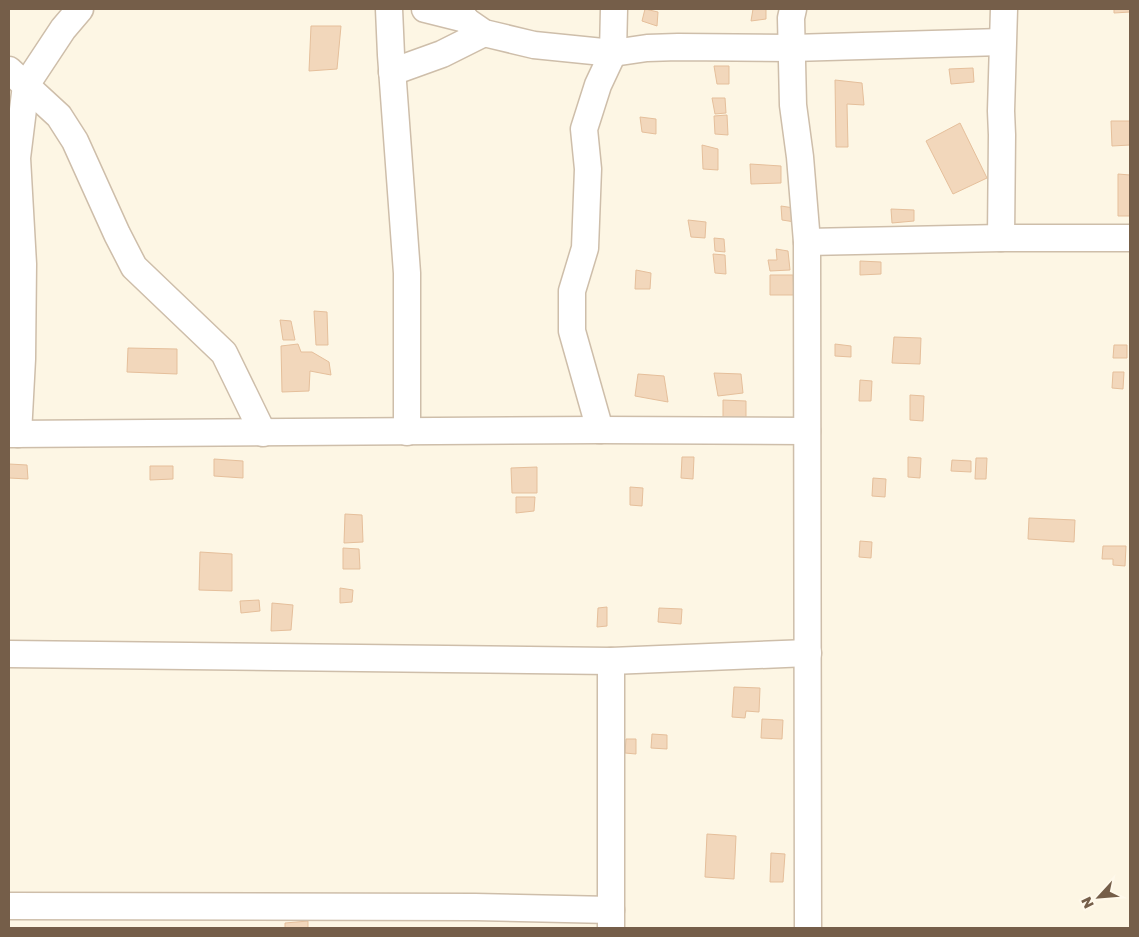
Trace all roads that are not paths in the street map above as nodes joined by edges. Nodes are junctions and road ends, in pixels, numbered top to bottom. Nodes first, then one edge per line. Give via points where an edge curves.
1 (80, 9) edge
2 (389, 9) edge
3 (425, 9) edge
4 (614, 9) edge
5 (793, 9) edge
6 (1004, 9) edge
7 (468, 20) edge
8 (1002, 42) junction
9 (792, 48) junction
10 (613, 54) junction
11 (392, 72) junction
12 (17, 77) edge
13 (1001, 238) junction
14 (1130, 238) edge
15 (807, 242) junction
16 (600, 430) junction
17 (807, 431) junction
18 (263, 432) junction
19 (407, 432) junction
20 (14, 434) edge
21 (808, 653) junction
22 (9, 654) edge
23 (611, 661) junction
24 (9, 906) edge
25 (475, 918) edge
26 (611, 919) edge
27 (808, 928) edge

1 - 12 street
2 - 11 street
3 - 7 street
4 - 10 street
5 - 9 street
6 - 8 street
7 - 10 street via 534,45
7 - 11 street via 442,54
8 - 9 street
8 - 13 street
9 - 10 street via 647,48
9 - 15 street
10 - 16 street via 598,85 584,129 588,169 585,248 572,291 572,331
11 - 19 street via 407,273
12 - 18 street via 59,116 75,140 134,267 224,353
12 - 20 street via 17,158 23,264 22,360
13 - 14 street
13 - 15 street
15 - 17 street
16 - 17 street
16 - 19 street
17 - 21 street
18 - 19 street
18 - 20 street
21 - 23 street
21 - 27 street
22 - 23 street
23 - 26 street
24 - 25 street
25 - 26 street

